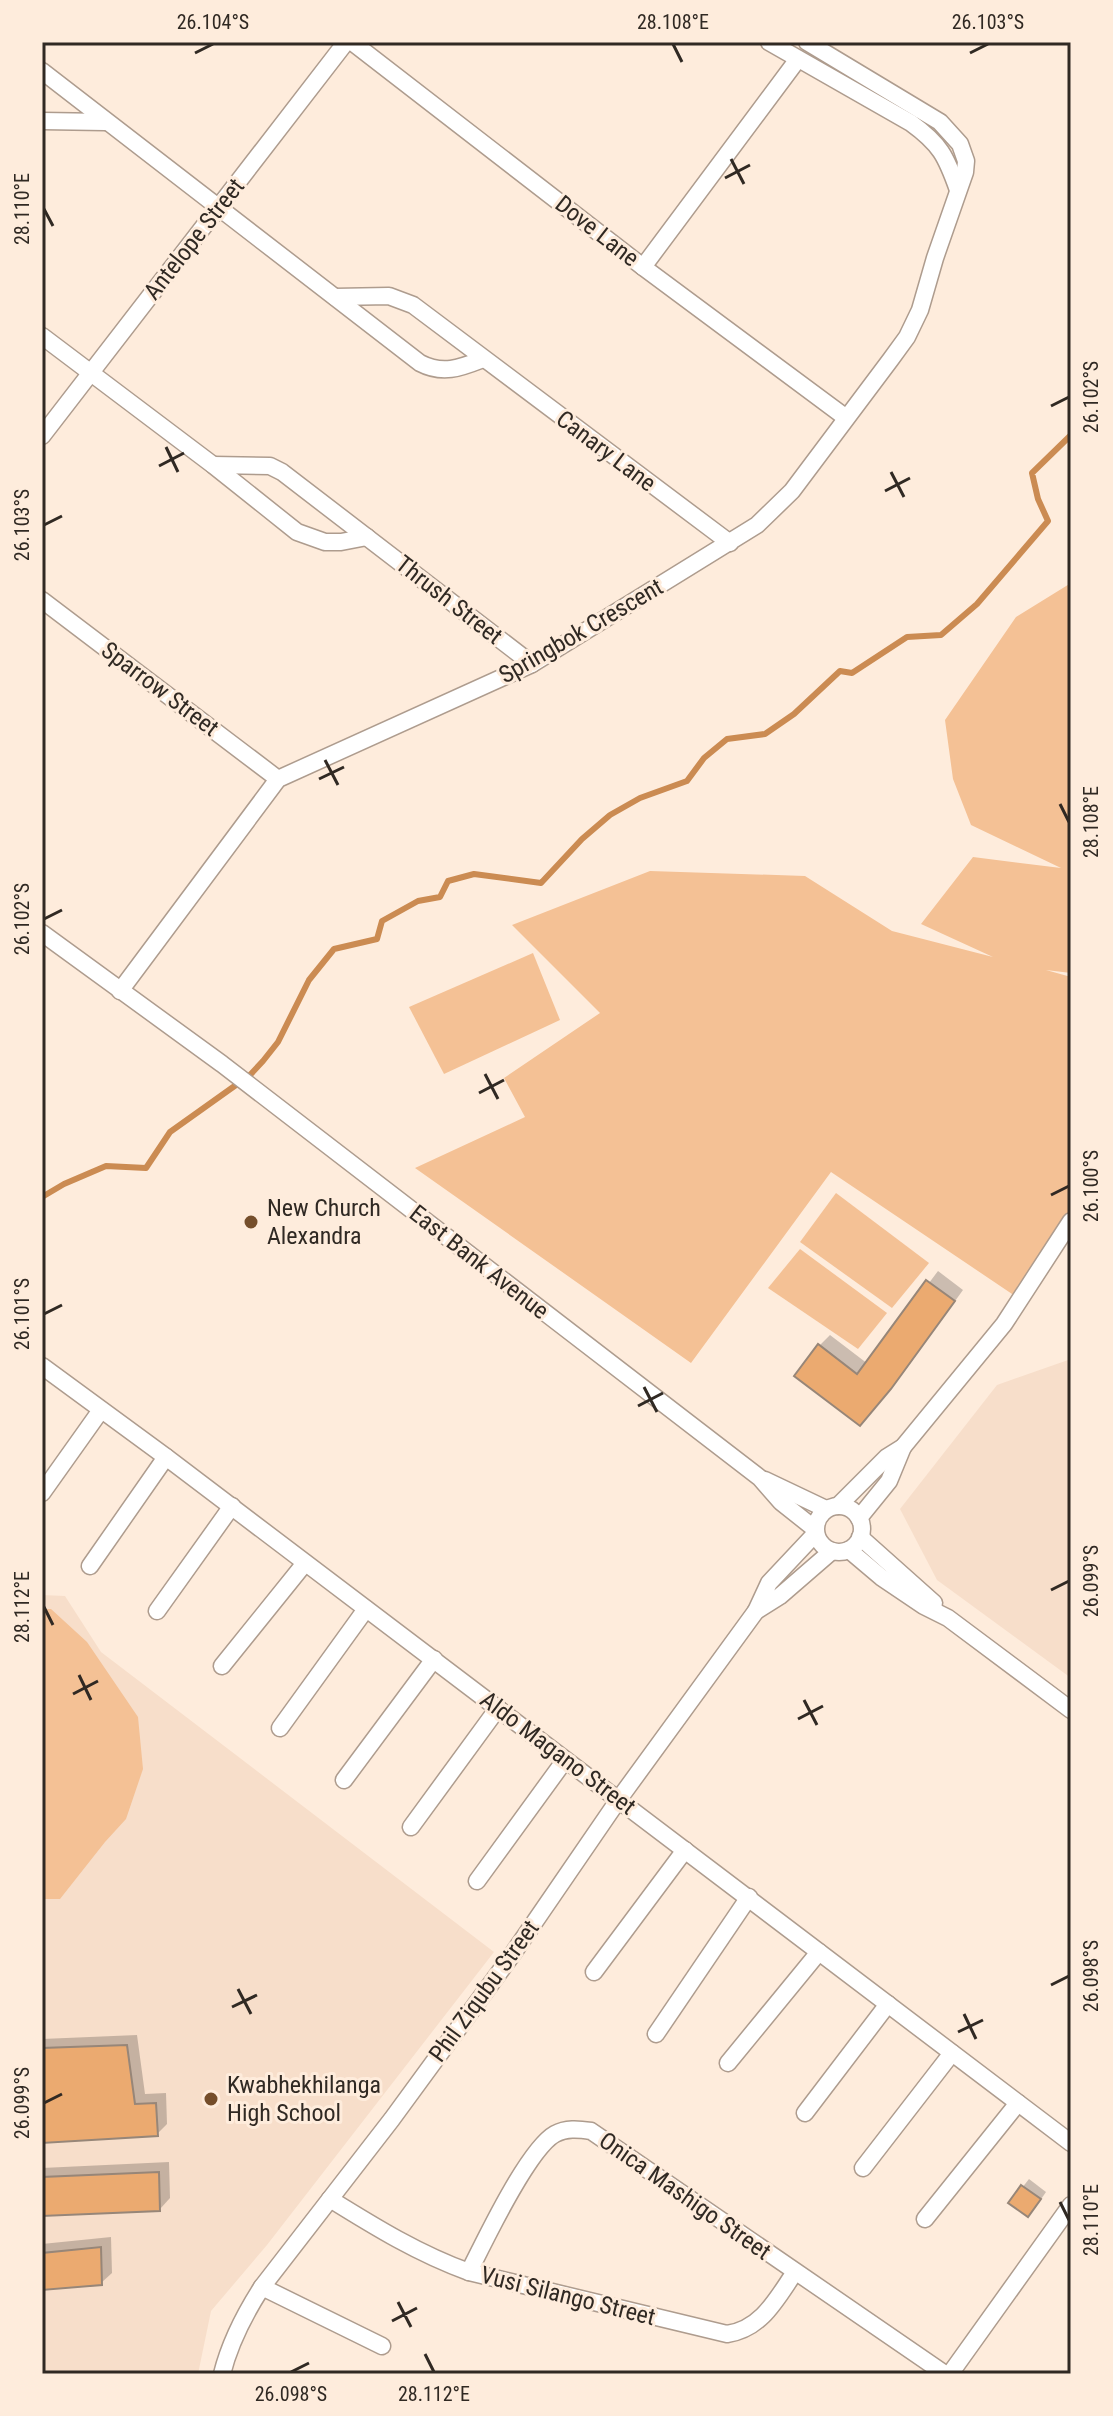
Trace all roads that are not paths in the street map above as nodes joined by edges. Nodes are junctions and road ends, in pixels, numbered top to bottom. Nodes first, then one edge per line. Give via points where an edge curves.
1 (349, 42) edge
2 (769, 42) edge
3 (807, 42) edge
4 (798, 59) junction
5 (42, 71) edge
6 (42, 121) edge
7 (105, 122) junction
8 (958, 190) junction
9 (219, 206) junction
10 (643, 267) junction
11 (335, 297) junction
12 (42, 336) edge
13 (483, 359) junction
14 (89, 372) junction
15 (845, 417) junction
16 (42, 436) edge
17 (213, 465) junction
18 (367, 537) junction
19 (730, 543) junction
20 (42, 600) edge
21 (532, 664) junction
22 (278, 779) junction
23 (42, 933) edge
24 (120, 991) junction
25 (1071, 1221) edge
26 (42, 1366) edge
27 (101, 1410) junction
28 (903, 1447) junction
29 (166, 1457) junction
30 (760, 1478) junction
31 (42, 1493) edge
32 (232, 1506) junction
33 (832, 1508) junction
34 (859, 1518) junction
35 (816, 1531) junction
36 (847, 1546) junction
37 (305, 1563) junction
38 (90, 1566) dead end
39 (366, 1609) junction
40 (157, 1611) dead end
41 (756, 1611) junction
42 (434, 1659) junction
43 (222, 1666) dead end
44 (498, 1708) junction
45 (1071, 1710) edge
46 (280, 1728) dead end
47 (565, 1760) junction
48 (344, 1780) dead end
49 (619, 1799) junction
50 (411, 1827) dead end
51 (685, 1850) junction
52 (477, 1881) dead end
53 (749, 1897) junction
54 (819, 1952) junction
55 (594, 1972) dead end
56 (888, 2004) junction
57 (656, 2034) dead end
58 (952, 2053) junction
59 (728, 2063) dead end
60 (1018, 2103) junction
61 (805, 2113) dead end
62 (1071, 2143) edge
63 (863, 2168) dead end
64 (330, 2199) junction
65 (1071, 2205) edge
66 (925, 2219) dead end
67 (469, 2272) junction
68 (795, 2272) junction
69 (262, 2287) junction
70 (382, 2346) dead end
71 (222, 2374) edge
72 (948, 2374) edge

1 - 9 street, Antelope Street
1 - 10 street, Dove Lane
2 - 4 street
3 - 8 street, Springbok Crescent via 946,127 966,161
4 - 8 street via 928,135 943,151
4 - 10 street
5 - 7 street
6 - 7 street
7 - 9 street
8 - 15 street, Springbok Crescent via 915,323
9 - 11 street
9 - 14 street, Antelope Street
10 - 15 street, Dove Lane
11 - 13 street, Canary Lane via 401,299
11 - 13 street via 430,368 451,370
12 - 14 street
13 - 19 street, Canary Lane
14 - 16 street, Antelope Street
14 - 17 street
15 - 19 street, Springbok Crescent via 774,512
17 - 18 street, Thrush Street via 276,468
17 - 18 street via 310,539 341,542
18 - 21 street, Thrush Street
19 - 21 street, Springbok Crescent
20 - 22 street, Sparrow Street
21 - 22 street, Springbok Crescent
22 - 24 street, Springbok Crescent
23 - 24 street, East Bank Avenue
24 - 30 street, East Bank Avenue
25 - 28 street via 1004,1324
26 - 27 street, Aldo Magano Street
27 - 29 street, Aldo Magano Street
27 - 31 street
28 - 33 street
28 - 34 street via 889,1481
29 - 32 street, Aldo Magano Street
29 - 38 street
30 - 33 street, East Bank Avenue
30 - 35 street, East Bank Avenue
32 - 37 street, Aldo Magano Street
32 - 40 street
33 - 34 street via 846,1507
33 - 35 street via 820,1514
34 - 36 street
35 - 36 street via 824,1548
35 - 41 street, Phil Ziqubu Street via 769,1583
36 - 41 street, Phil Ziqubu Street
36 - 45 street
37 - 39 street, Aldo Magano Street
37 - 43 street
39 - 42 street, Aldo Magano Street
39 - 46 street
41 - 49 street, Phil Ziqubu Street
42 - 44 street, Aldo Magano Street
42 - 48 street
44 - 47 street, Aldo Magano Street
44 - 50 street
47 - 49 street, Aldo Magano Street
47 - 52 street
49 - 51 street, Aldo Magano Street
49 - 64 street, Phil Ziqubu Street via 512,1955
51 - 53 street, Aldo Magano Street
51 - 55 street
53 - 54 street, Aldo Magano Street
53 - 57 street
54 - 56 street, Aldo Magano Street
54 - 59 street
56 - 58 street, Aldo Magano Street
56 - 61 street
58 - 60 street, Aldo Magano Street
58 - 63 street
60 - 62 street, Aldo Magano Street
60 - 66 street
64 - 67 street, Vusi Silango Street via 389,2236
64 - 69 street, Phil Ziqubu Street
65 - 72 street
67 - 68 street, Vusi Silango Street via 727,2334 762,2319
67 - 68 street, Onica Mashigo Street via 541,2145 552,2135 577,2129 607,2141
68 - 72 street, Onica Mashigo Street
69 - 70 street
69 - 71 street, Phil Ziqubu Street via 244,2315

